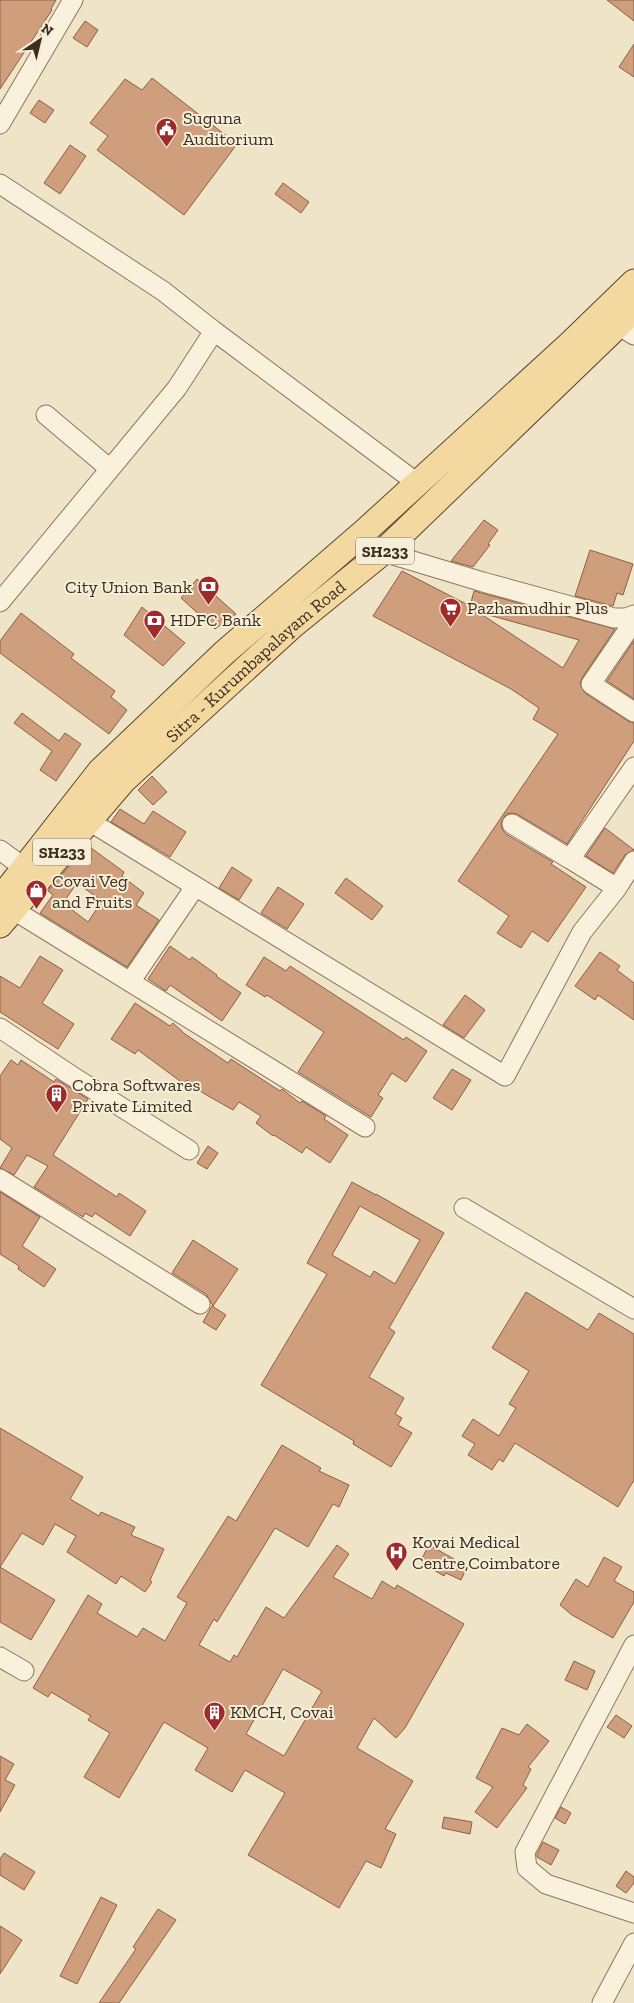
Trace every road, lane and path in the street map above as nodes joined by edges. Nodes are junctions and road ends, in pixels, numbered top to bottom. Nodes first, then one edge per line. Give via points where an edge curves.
1 (73, 0) edge
2 (0, 124) edge
3 (0, 184) edge
4 (634, 282) edge
5 (629, 323) edge
6 (214, 332) junction
7 (46, 416) dead end
8 (110, 469) junction
9 (417, 483) junction
10 (383, 552) junction
11 (0, 602) edge
12 (634, 615) edge
13 (634, 621) edge
14 (634, 712) edge
15 (634, 767) edge
16 (89, 821) junction
17 (512, 824) dead end
18 (0, 850) edge
19 (570, 858) junction
20 (634, 860) edge
21 (31, 874) junction
22 (196, 887) junction
23 (617, 888) junction
24 (4, 911) edge
25 (130, 982) junction
26 (0, 1028) edge
27 (365, 1127) dead end
28 (190, 1150) dead end
29 (0, 1179) edge
30 (464, 1208) dead end
31 (200, 1304) dead end
32 (634, 1309) edge
33 (634, 1645) edge
34 (0, 1658) edge
35 (24, 1671) dead end
36 (634, 1913) edge
37 (634, 1943) edge
38 (602, 2003) edge

1 - 2 street
3 - 6 street via 163,291
4 - 9 main road
5 - 10 main road, Sitra - Kurumbapalayam Road / SH233
6 - 8 street via 177,388
6 - 9 street
7 - 8 street
8 - 11 street
9 - 21 main road via 224,653 100,771
10 - 12 street via 614,618
10 - 16 main road, Sitra - Kurumbapalayam Road / SH233 via 292,626 124,780
13 - 14 street via 591,684
15 - 19 street
16 - 21 main road, Sitra - Kurumbapalayam Road / SH233
16 - 22 street
17 - 19 street
18 - 21 street
19 - 23 street
20 - 23 street
21 - 24 main road, Sitra - Kurumbapalayam Road / SH233
22 - 23 street via 505,1076 582,932
22 - 25 street
24 - 25 street
25 - 27 street
26 - 28 street
29 - 31 street
30 - 32 street
33 - 36 street via 525,1852 527,1868 546,1884
34 - 35 street
37 - 38 street

